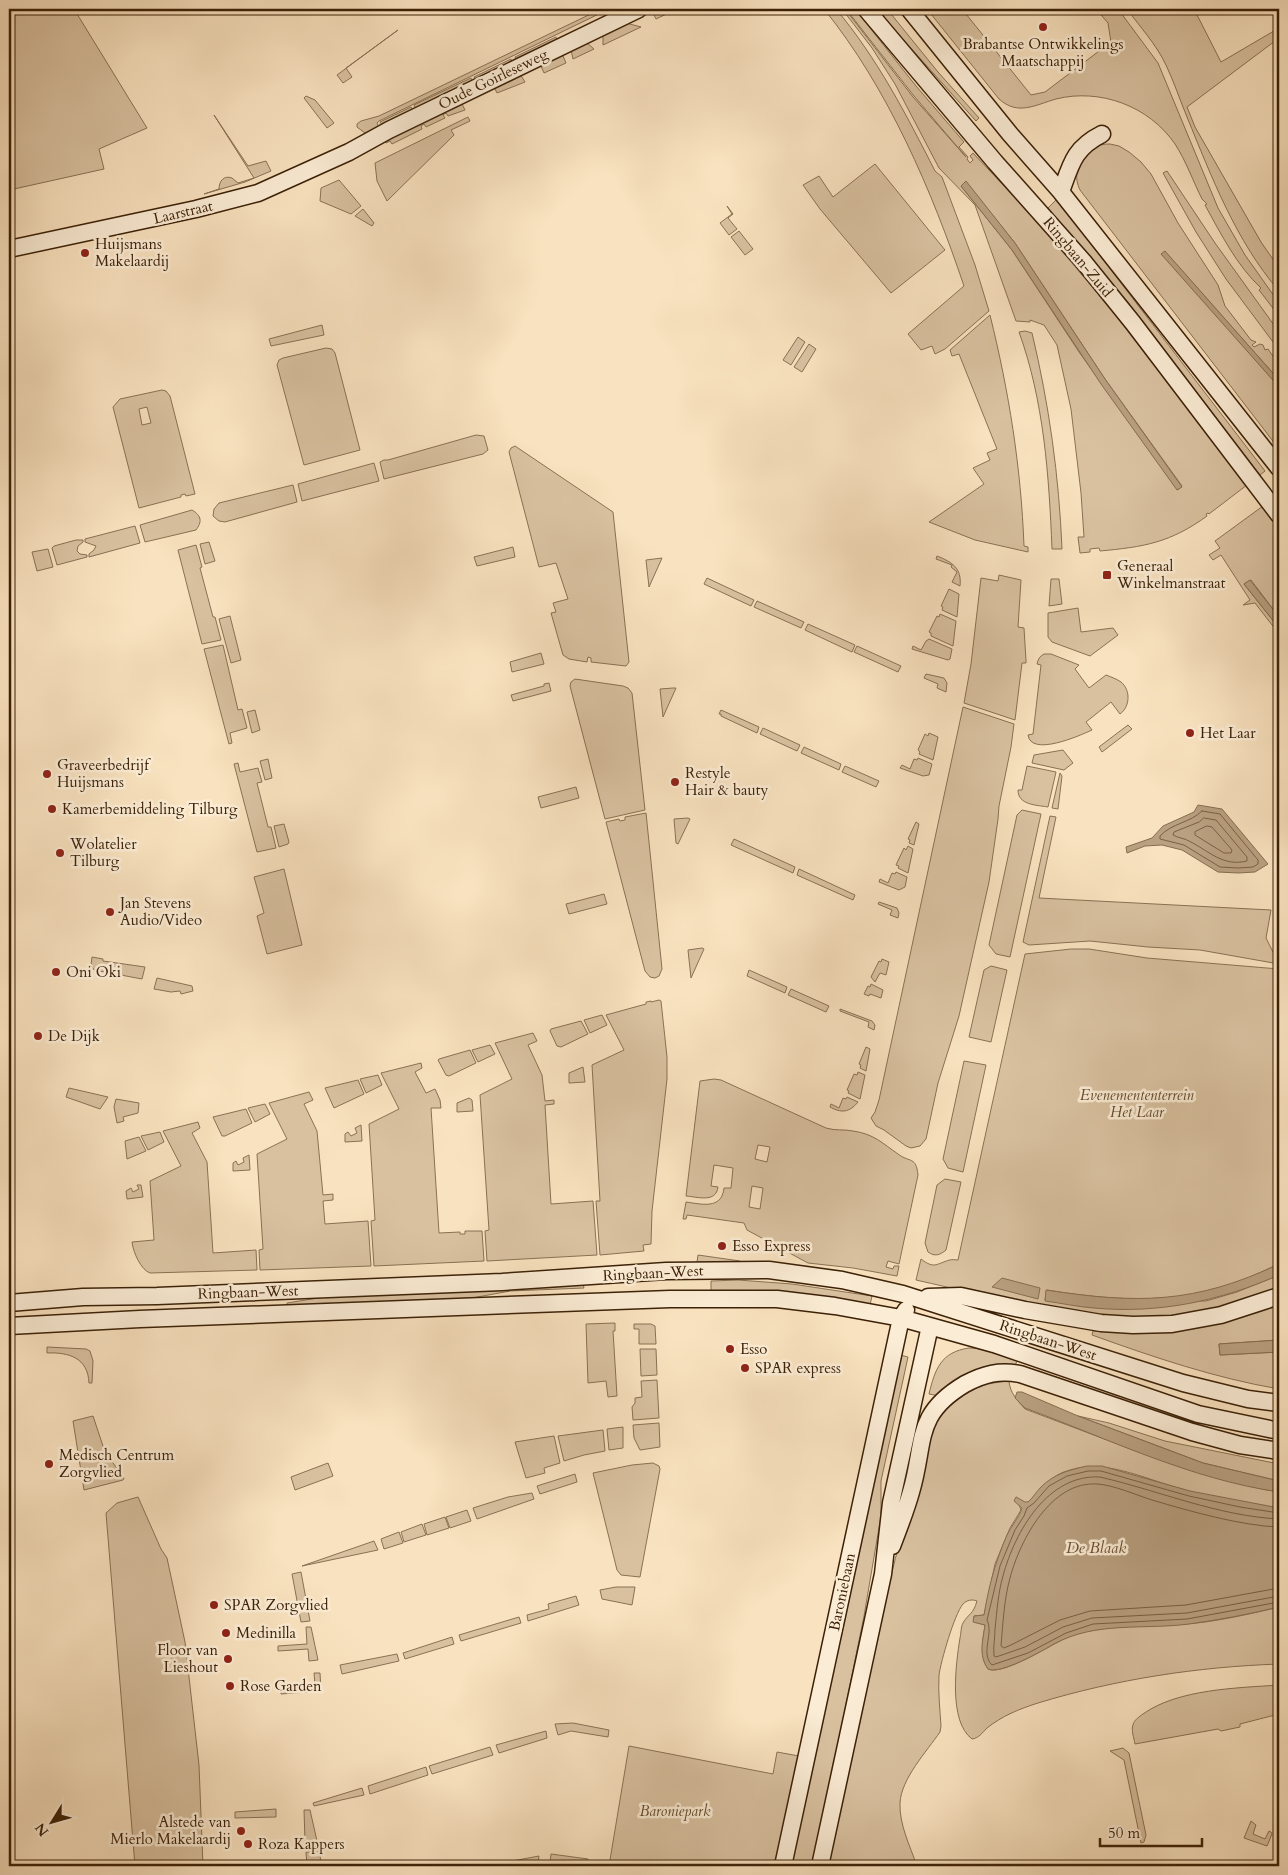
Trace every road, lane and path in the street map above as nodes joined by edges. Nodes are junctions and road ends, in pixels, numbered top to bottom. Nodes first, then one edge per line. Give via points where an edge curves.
1 (639, 9) edge
2 (866, 9) edge
3 (908, 9) edge
4 (1102, 134) dead end
5 (349, 152) joint
6 (1061, 192) junction
7 (9, 249) edge
8 (1277, 466) edge
9 (1275, 509) edge
10 (1279, 1296) edge
11 (915, 1297) junction
12 (9, 1302) edge
13 (901, 1318) junction
14 (9, 1326) edge
15 (930, 1326) junction
16 (1279, 1403) edge
17 (1279, 1431) edge
18 (1279, 1451) edge
19 (883, 1574) junction
20 (782, 1866) edge
21 (820, 1866) edge

1 - 5 main road, Oude Goirleseweg
2 - 9 main road, Ringbaan-Zuid via 1133,323
3 - 6 main road, Ringbaan-Zuid
4 - 6 main road via 1084,144 1076,154
5 - 7 main road, Laarstraat via 258,193
6 - 8 main road, Ringbaan-Zuid
10 - 11 main road via 1221,1315 1172,1324 1134,1326 1025,1310 961,1296
11 - 12 main road, Ringbaan-West via 842,1280 769,1270 666,1271 502,1282
11 - 13 main road
11 - 15 main road
11 - 16 main road, Ringbaan-West via 1183,1383
13 - 14 main road, Ringbaan-West via 816,1303 752,1298 670,1298
13 - 15 main road, Ringbaan-West
13 - 20 main road, Baroniebaan
15 - 17 main road, Ringbaan-West via 1041,1359 1198,1414
15 - 19 main road via 891,1503
18 - 19 main road via 1192,1432 1020,1374 995,1372 981,1376 954,1391 930,1416 923,1434 912,1491
19 - 21 main road

